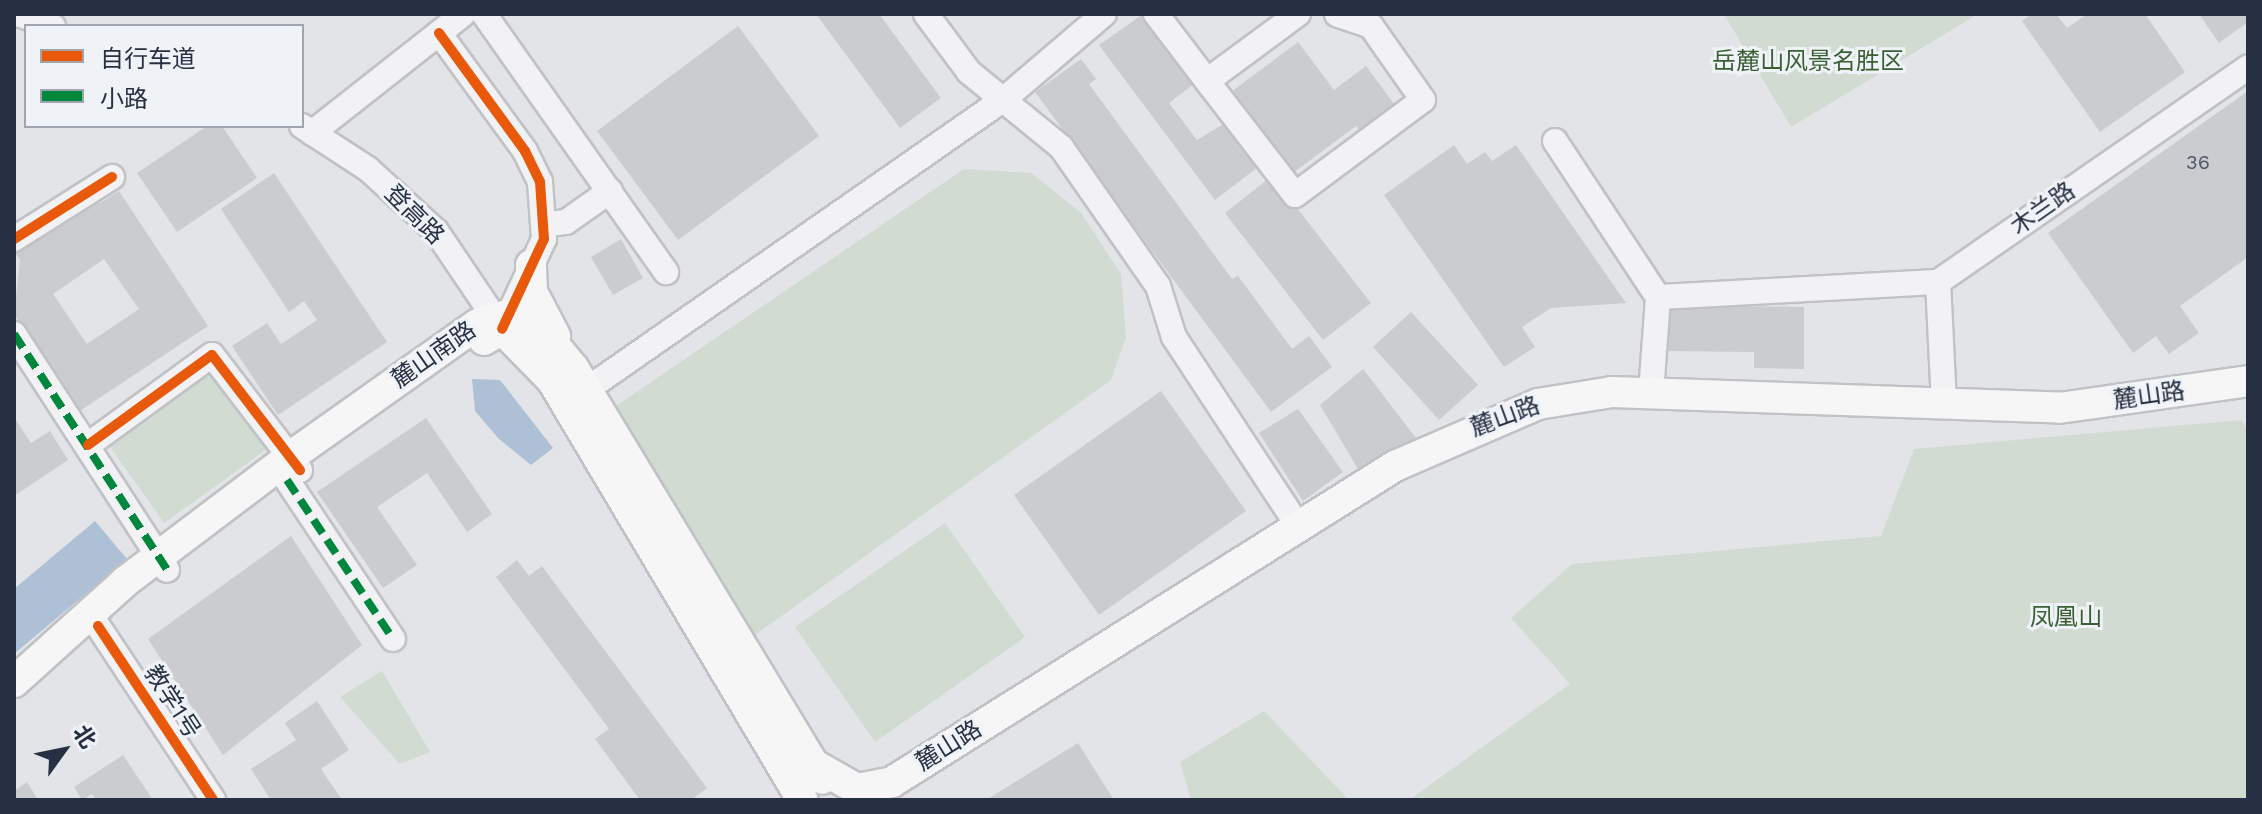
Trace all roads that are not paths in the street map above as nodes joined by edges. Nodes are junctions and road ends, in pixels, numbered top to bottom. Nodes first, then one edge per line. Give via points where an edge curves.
1 (18, 14) edge
2 (463, 14) edge
3 (484, 14) edge
4 (926, 14) edge
5 (1104, 14) edge
6 (1156, 14) edge
7 (1298, 14) edge
8 (1337, 14) edge
9 (47, 24) edge
10 (439, 33) junction
11 (2248, 67) edge
12 (1207, 81) junction
13 (1004, 99) junction
14 (307, 129) edge
15 (1555, 141) dead end
16 (112, 177) dead end
17 (610, 191) junction
18 (544, 225) junction
19 (14, 239) edge
20 (531, 265) junction
21 (666, 272) dead end
22 (1938, 282) junction
23 (1658, 297) junction
24 (501, 319) junction
25 (14, 334) edge
26 (580, 379) junction
27 (1651, 393) junction
28 (2243, 396) edge
29 (1944, 404) junction
30 (88, 445) junction
31 (292, 469) junction
32 (1298, 526) junction
33 (162, 563) junction
34 (98, 626) junction
35 (393, 639) dead end
36 (14, 682) edge
37 (14, 702) edge
38 (813, 764) junction
39 (897, 795) edge
40 (213, 800) edge
41 (802, 800) edge
42 (835, 800) edge
43 (864, 800) edge

1 - 9 street
2 - 10 street
3 - 17 street
4 - 13 street via 969,72
5 - 13 street
6 - 12 street
7 - 12 street
8 - 12 street via 1371,26 1423,100 1295,195
10 - 14 street
10 - 18 street via 525,151 540,182
11 - 22 street, 木兰路
13 - 26 street
13 - 32 street via 1061,147 1158,286 1174,337
14 - 24 street, 登高路 via 368,169 436,231
15 - 23 street
16 - 19 street
17 - 18 street via 566,222
17 - 21 street
18 - 20 street
20 - 24 street
20 - 26 main road via 537,303
22 - 23 street
22 - 29 street
23 - 27 street
24 - 26 main road via 547,336
24 - 31 main road, 麓山南路
24 - 41 main road, 麓山南路 via 552,380
25 - 30 street
26 - 38 main road
27 - 29 main road, 麓山路
27 - 32 main road, 麓山路 via 1573,396 1503,414 1395,466
28 - 29 main road, 麓山路 via 2059,408
28 - 39 main road, 麓山路 via 2038,422 1621,407 1529,423 1404,479
30 - 31 street via 212,355
30 - 33 street
31 - 33 main road, 麓山南路
31 - 35 street
32 - 39 main road, 麓山路
33 - 34 main road, 麓山南路
33 - 36 main road, 麓山南路
34 - 37 main road, 麓山南路
34 - 40 street, 教学1号
38 - 39 main road via 857,789
38 - 42 main road
39 - 43 street, 麓山路

